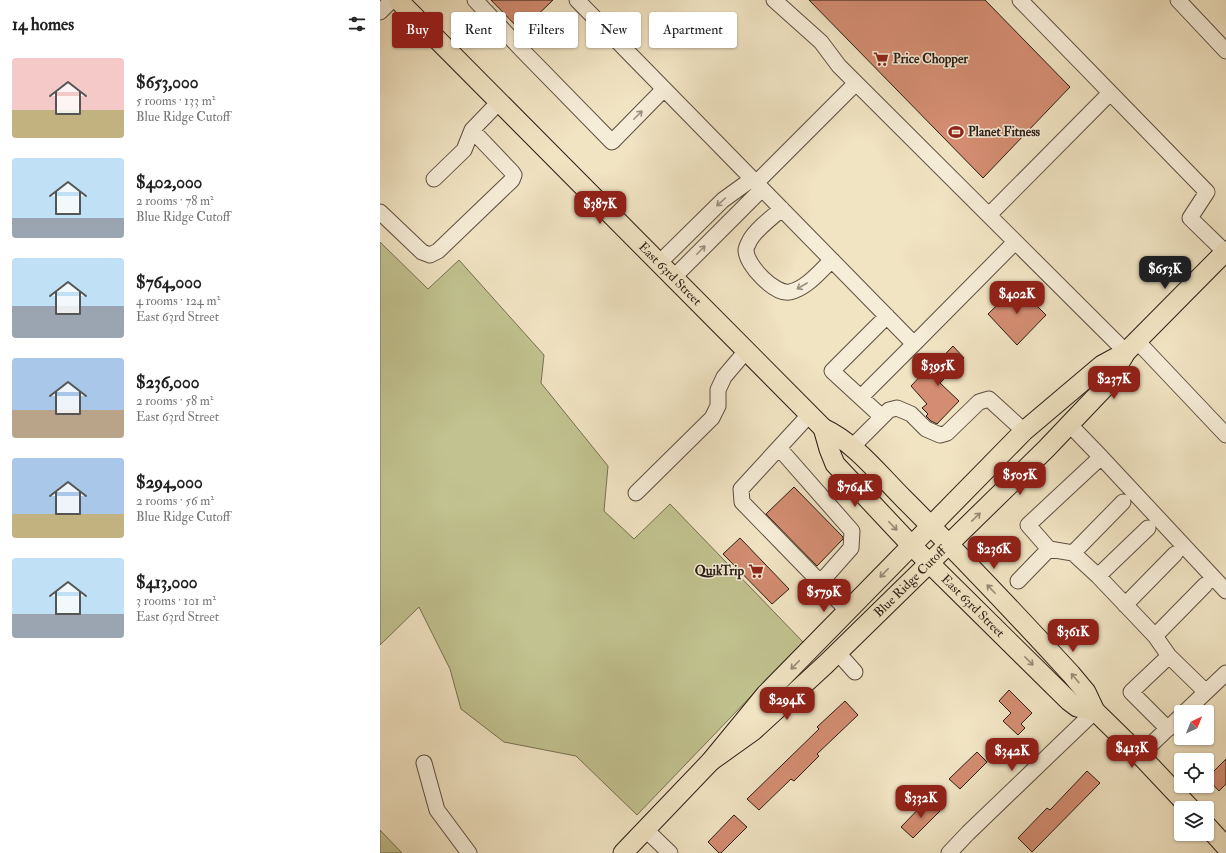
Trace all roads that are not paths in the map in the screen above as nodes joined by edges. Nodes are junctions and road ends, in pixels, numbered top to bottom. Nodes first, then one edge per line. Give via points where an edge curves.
1 (475, 0) edge
2 (577, 0) edge
3 (774, 0) edge
4 (1020, 0) edge
5 (1178, 0) edge
6 (402, 2) edge
7 (380, 12) edge
8 (1226, 51) edge
9 (856, 83) junction
10 (664, 89) junction
11 (1110, 93) junction
12 (499, 102) junction
13 (472, 130) junction
14 (434, 179) dead end
15 (757, 184) junction
16 (782, 209) junction
17 (380, 212) edge
18 (989, 215) junction
19 (1015, 242) junction
20 (1225, 251) edge
21 (832, 260) junction
22 (659, 263) junction
23 (673, 278) junction
24 (887, 316) junction
25 (914, 344) junction
26 (1132, 346) junction
27 (746, 351) junction
28 (861, 397) junction
29 (810, 415) junction
30 (882, 416) junction
31 (1070, 425) junction
32 (823, 428) junction
33 (1024, 431) junction
34 (1226, 435) edge
35 (852, 447) junction
36 (779, 448) junction
37 (1101, 457) junction
38 (636, 493) dead end
39 (1123, 502) dead end
40 (931, 526) junction
41 (1148, 528) dead end
42 (948, 544) junction
43 (912, 545) junction
44 (1049, 549) junction
45 (1073, 553) junction
46 (1175, 554) dead end
47 (929, 562) junction
48 (1098, 576) junction
49 (1018, 581) dead end
50 (820, 583) junction
51 (1205, 585) dead end
52 (1226, 591) edge
53 (1125, 605) junction
54 (848, 610) junction
55 (1155, 636) junction
56 (838, 652) junction
57 (1169, 656) junction
58 (855, 672) dead end
59 (1226, 673) edge
60 (1206, 692) junction
61 (1192, 705) edge
62 (1095, 711) junction
63 (1174, 723) edge
64 (1168, 729) junction
65 (1140, 755) junction
66 (711, 761) junction
67 (424, 763) dead end
68 (1183, 801) edge
69 (646, 830) junction
70 (469, 853) edge
71 (623, 853) edge
72 (670, 853) edge
73 (949, 853) edge

1 -> 10 street via 612,142
2 - 10 street
3 - 9 street via 821,42
4 - 11 street
5 - 8 street
6 - 7 street
6 - 12 main road, East 63rd Street
9 - 15 street
9 - 18 street
10 - 15 street
11 - 18 street
11 - 20 street via 1207,192 1190,218
12 - 13 street
12 - 22 main road, East 63rd Street
13 - 14 street via 464,150
13 - 17 street via 512,172 513,177 438,251 430,255 422,252
15 - 16 street
15 -> 22 street via 723,200
23 -> 15 street
16 - 21 street
21 -> 16 street via 806,284 789,292 777,290 768,283 752,266 746,250 754,234
18 - 19 street
19 - 25 street
19 - 26 street
20 - 26 main road, Blue Ridge Cutoff
21 - 24 street
22 - 23 main road, East 63rd Street
23 - 27 main road, East 63rd Street
24 - 25 street
24 - 28 street via 832,371
25 - 28 street
26 - 31 main road, Blue Ridge Cutoff via 1105,387
26 - 33 main road, Blue Ridge Cutoff via 1102,365
26 - 34 street
27 - 29 main road, East 63rd Street
27 - 38 street via 724,377 718,390 718,406 712,418
28 - 30 street
29 - 32 main road, East 63rd Street
29 - 36 street
30 - 33 street via 897,408 911,414 926,429 940,435 947,433 979,402 988,399
30 - 35 street
31 - 37 street
42 -> 31 main road, Blue Ridge Cutoff
32 - 35 main road, East 63rd Street via 836,434
32 -> 43 main road, East 63rd Street via 835,464
33 - 40 main road, Blue Ridge Cutoff
35 - 40 main road, East 63rd Street
36 - 50 street via 852,531 851,548
36 - 50 street via 741,489 742,502
37 - 44 street via 1028,525
37 - 52 street
39 - 45 street
40 - 42 main road, East 63rd Street
40 - 43 main road, Blue Ridge Cutoff
41 - 48 street
42 - 47 main road, Blue Ridge Cutoff
62 -> 42 main road, East 63rd Street via 1086,692 1071,674
43 - 47 main road, East 63rd Street
43 -> 54 main road, Blue Ridge Cutoff
44 - 45 street
44 - 49 street
45 - 48 street
46 - 53 street
47 - 56 main road, Blue Ridge Cutoff
47 -> 62 main road, East 63rd Street via 1069,701 1077,707
48 - 53 street
50 - 54 street
51 - 55 street
53 - 55 street
54 -> 66 main road, Blue Ridge Cutoff via 766,694
55 - 57 street
56 - 58 street
56 - 66 main road, Blue Ridge Cutoff via 753,731
57 - 60 street
57 - 64 street via 1131,692
59 - 60 street
60 - 61 street
62 - 65 main road, East 63rd Street
62 - 73 street
63 - 64 street
64 - 65 street
65 - 68 main road, East 63rd Street
66 - 69 main road, Blue Ridge Cutoff
67 - 70 street via 436,810
69 - 71 main road, Blue Ridge Cutoff
69 - 72 street

